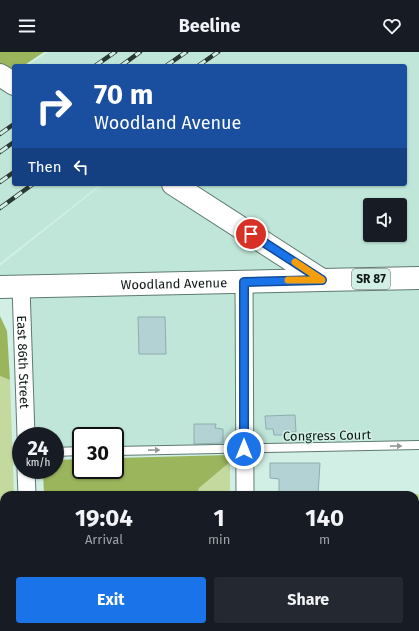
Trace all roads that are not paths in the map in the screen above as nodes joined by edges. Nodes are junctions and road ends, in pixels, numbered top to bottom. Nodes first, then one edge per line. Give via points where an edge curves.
1 (176, 186) edge
2 (419, 278) edge
3 (322, 280) junction
4 (244, 282) junction
5 (10, 287) edge
6 (25, 427) edge
7 (419, 446) edge
8 (244, 449) junction
9 (124, 451) edge
10 (26, 479) edge
11 (27, 491) edge
12 (245, 491) edge

1 - 3 main road
2 - 3 main road, Woodland Avenue / SR 87
3 - 4 main road, Woodland Avenue
4 - 5 main road, Woodland Avenue
4 - 8 street
5 - 6 street, East 86th Street
8 -> 7 lane, Congress Court
9 -> 8 lane, Congress Court
8 - 12 street
10 - 11 street

